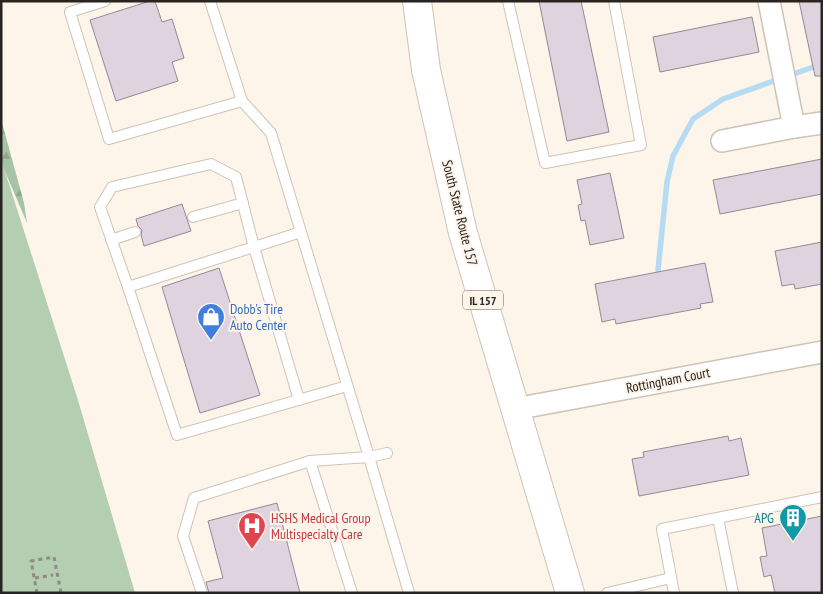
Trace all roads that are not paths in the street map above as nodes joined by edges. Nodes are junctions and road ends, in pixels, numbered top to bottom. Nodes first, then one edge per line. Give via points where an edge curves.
1 (104, 1) edge
2 (210, 1) edge
3 (417, 1) edge
4 (508, 1) edge
5 (614, 1) edge
6 (769, 1) edge
7 (242, 101) junction
8 (822, 123) edge
9 (794, 127) junction
10 (722, 141) dead end
11 (243, 203) junction
12 (193, 216) dead end
13 (135, 232) dead end
14 (301, 232) junction
15 (112, 240) junction
16 (254, 247) junction
17 (128, 287) junction
18 (822, 352) edge
19 (347, 386) junction
20 (299, 400) junction
21 (515, 409) junction
22 (387, 453) dead end
23 (369, 457) junction
24 (310, 461) junction
25 (822, 497) edge
26 (718, 518) junction
27 (671, 578) junction
28 (202, 593) edge
29 (352, 593) edge
30 (408, 593) edge
31 (570, 593) edge
32 (608, 593) edge
33 (674, 593) edge
34 (733, 593) edge

1 - 7 lane via 70,12 109,139
2 - 7 lane
3 - 21 main road, South State Route 157 / IL 157 via 426,70 463,233
4 - 5 lane via 545,163 641,145
6 - 9 street
7 - 14 lane via 272,133
8 - 9 street
9 - 10 street
11 - 12 lane
11 - 15 lane via 236,177 211,164 112,187 100,207
11 - 16 lane
13 - 15 lane
14 - 16 lane
14 - 19 lane
15 - 17 lane
16 - 17 lane
16 - 20 lane
17 - 20 lane via 177,435
18 - 21 street, Rottingham Court
19 - 20 lane
19 - 23 lane
21 - 31 main road, South State Route 157 / IL 157
22 - 23 lane
23 - 24 lane
23 - 30 lane
24 - 28 lane via 194,498 184,536
24 - 29 lane
25 - 26 lane
26 - 27 lane via 662,529
26 - 34 lane
27 - 32 lane
27 - 33 lane

